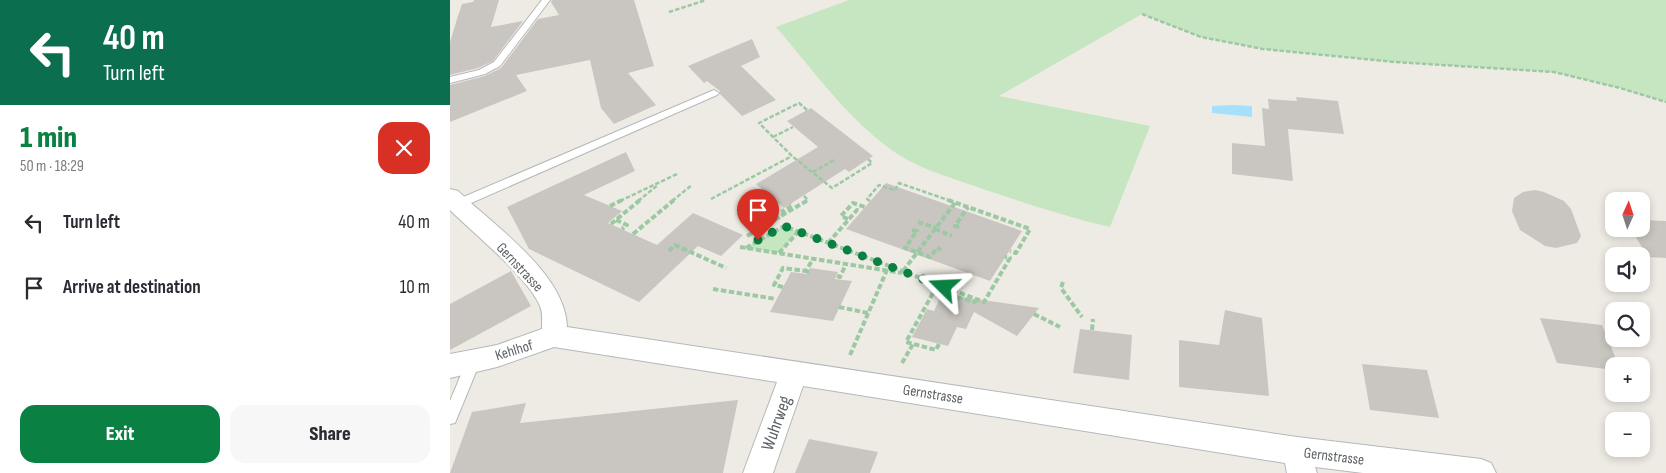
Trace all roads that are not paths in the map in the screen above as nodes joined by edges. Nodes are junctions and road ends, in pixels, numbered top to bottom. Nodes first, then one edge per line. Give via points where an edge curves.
1 (546, 0) edge
2 (450, 80) edge
3 (714, 93) dead end
4 (454, 200) edge
5 (554, 336) junction
6 (462, 364) edge
7 (794, 374) junction
8 (450, 418) edge
9 (1299, 462) edge
10 (758, 473) edge
11 (1481, 473) edge

1 - 2 lane via 497,64 482,72
3 - 4 lane, Gernstrasse
4 - 5 street, Gernstrasse via 523,267 545,294 552,307
5 - 6 street, Kehlhof
5 - 7 street, Gernstrasse
6 - 8 lane, Kehlhof
7 - 9 street, Gernstrasse
7 - 10 street, Wuhrweg
9 - 11 street, Gernstrasse

